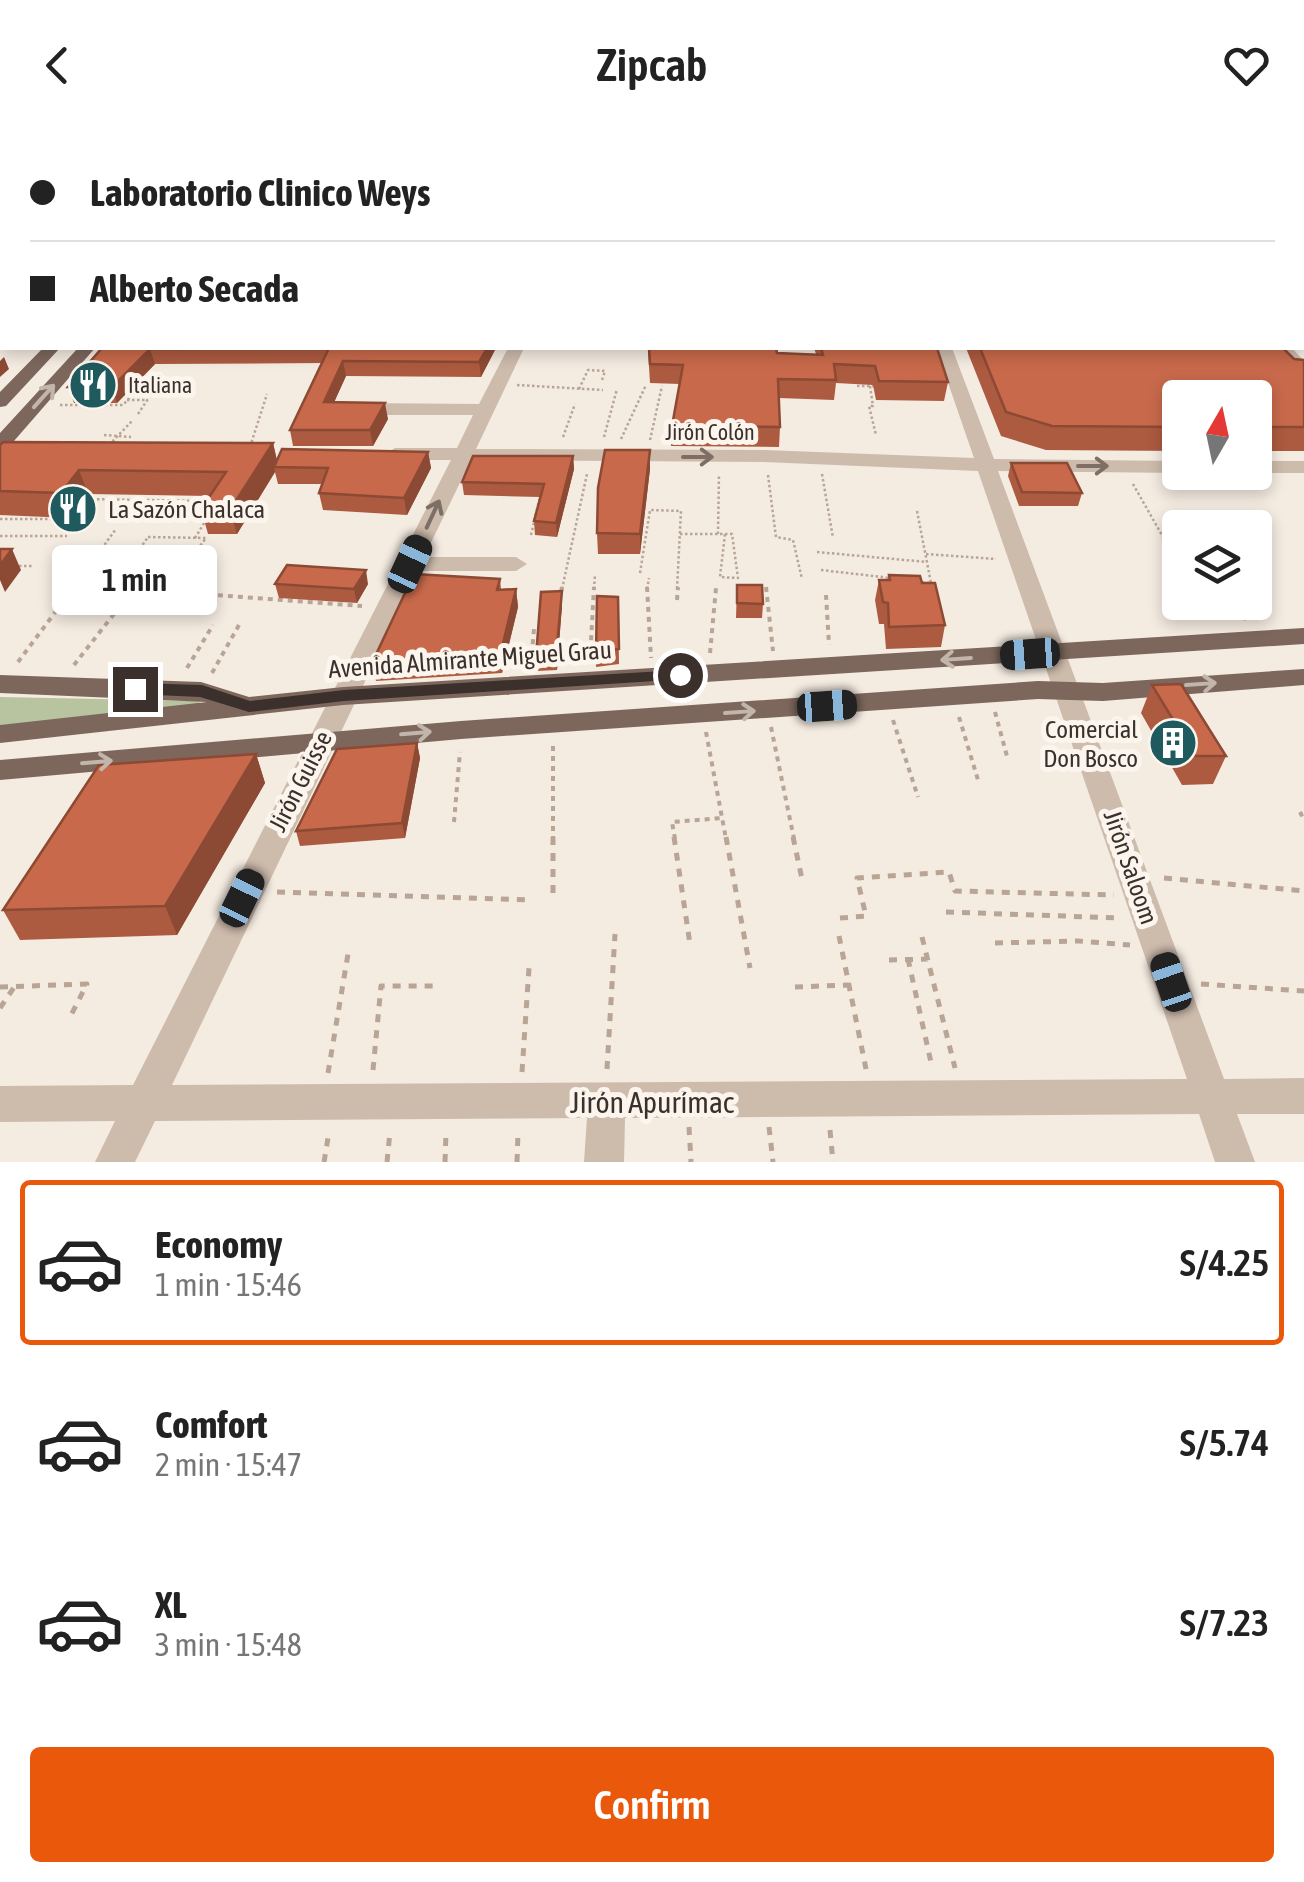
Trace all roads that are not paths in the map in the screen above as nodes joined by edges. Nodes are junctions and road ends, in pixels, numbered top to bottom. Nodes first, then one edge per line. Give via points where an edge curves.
1 (740, 130) edge
2 (755, 130) edge
3 (50, 350) edge
4 (85, 350) edge
5 (515, 350) edge
6 (945, 350) edge
7 (1285, 350) edge
8 (1304, 372) edge
9 (0, 402) edge
10 (342, 409) edge
11 (485, 410) junction
12 (4, 452) edge
13 (380, 454) edge
14 (461, 455) junction
15 (986, 465) junction
16 (1162, 466) edge
17 (1272, 467) edge
18 (1304, 468) edge
19 (410, 564) junction
20 (516, 564) dead end
21 (1304, 636) edge
22 (1053, 653) junction
23 (1304, 677) edge
24 (1, 684) edge
25 (1069, 690) junction
26 (344, 696) junction
27 (249, 706) junction
28 (0, 734) edge
29 (318, 743) junction
30 (0, 770) edge
31 (1304, 1096) edge
32 (1211, 1097) junction
33 (606, 1101) junction
34 (0, 1104) edge
35 (142, 1106) junction
36 (115, 1162) edge
37 (604, 1162) edge
38 (1235, 1162) edge

1 - 2 street
3 - 9 main road
12 -> 4 main road
5 - 11 street, Jirón Guisse
6 - 15 street, Jirón Saloom
7 - 8 street
10 - 11 street
11 - 14 street, Jirón Guisse
13 - 14 street, Jirón Colón
14 -> 15 street, Jirón Colón
19 -> 14 street, Jirón Guisse
15 -> 16 street, Jirón Colón
15 - 22 street, Jirón Saloom
17 - 18 street
19 - 20 street
19 - 26 street, Jirón Guisse
21 - 22 main road, Avenida Almirante Miguel Grau
22 - 25 street, Jirón Saloom
22 -> 26 main road, Avenida Almirante Miguel Grau
25 -> 23 main road
24 - 27 main road via 202,691
29 -> 25 main road
25 - 32 street, Jirón Saloom
26 - 27 main road, Avenida Almirante Miguel Grau
26 - 29 street, Jirón Guisse
27 - 28 main road, Avenida Almirante Miguel Grau
30 -> 29 main road
29 - 35 street, Jirón Guisse
31 - 32 street, Jirón Apurímac
32 - 33 street, Jirón Apurímac
32 - 38 street, Jirón Saloom
33 - 35 street, Jirón Apurímac
33 - 37 street
34 - 35 street, Jirón Apurímac
35 - 36 street, Jirón Guisse

